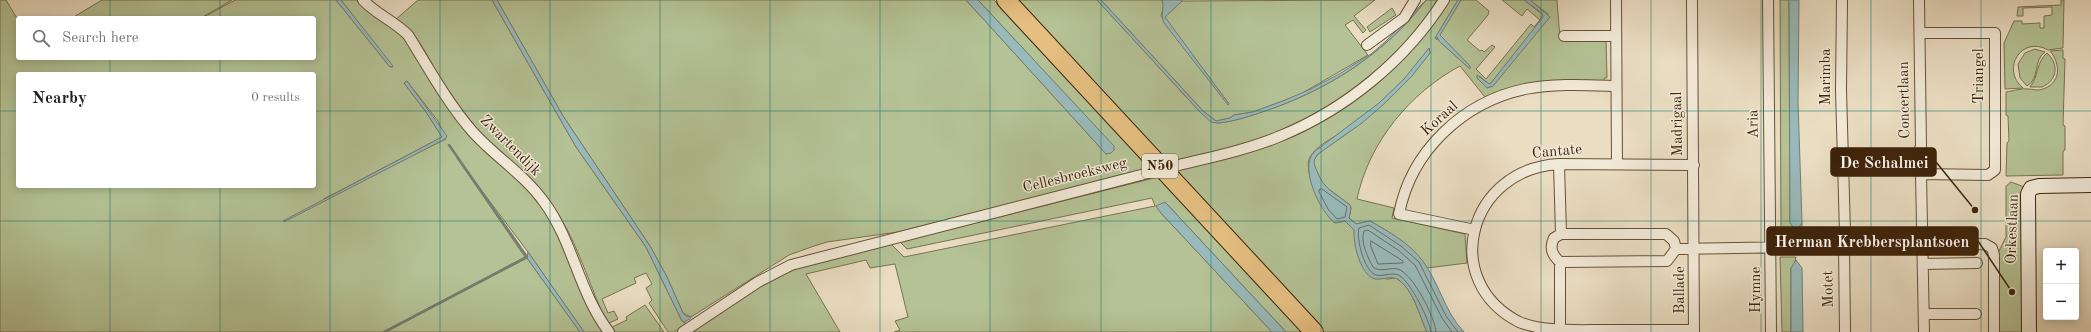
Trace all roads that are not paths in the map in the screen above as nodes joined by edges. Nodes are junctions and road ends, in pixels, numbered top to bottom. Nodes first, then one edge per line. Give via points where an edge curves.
1 (363, 0) edge
2 (999, 0) edge
3 (1006, 0) edge
4 (1415, 0) edge
5 (1444, 0) edge
6 (1616, 0) edge
7 (1692, 0) edge
8 (1768, 0) edge
9 (1842, 0) edge
10 (1919, 0) edge
11 (1920, 33) junction
12 (1564, 36) dead end
13 (1616, 36) junction
14 (1367, 45) dead end
15 (1616, 86) junction
16 (1917, 154) junction
17 (1843, 155) junction
18 (1559, 164) junction
19 (1617, 164) junction
20 (1694, 165) junction
21 (1921, 174) junction
22 (2091, 185) edge
23 (1475, 230) junction
24 (1845, 233) dead end
25 (1561, 234) junction
26 (1844, 246) junction
27 (1922, 246) junction
28 (1770, 247) junction
29 (1695, 248) junction
30 (1676, 249) junction
31 (1560, 262) junction
32 (1977, 263) dead end
33 (1922, 264) junction
34 (1924, 314) junction
35 (1976, 314) dead end
36 (1560, 330) junction
37 (1599, 331) edge
38 (1694, 331) edge
39 (609, 332) edge
40 (683, 332) edge
41 (1308, 332) edge
42 (1314, 332) edge
43 (1771, 332) edge
44 (1845, 332) edge
45 (1924, 332) edge
46 (1994, 332) edge
47 (2029, 332) edge

1 - 39 street, Zwartendijk via 408,35 453,107 473,132 507,162 543,201 559,225 593,306
2 - 41 highway, N50
3 - 42 highway, N50
4 - 14 street via 1404,18
5 - 40 street, Cellesbroeksweg, bridge via 1421,34 1389,66 1363,88 1298,128 1257,144 791,265 758,282
6 - 13 street
7 - 20 street, Madrigaal
8 - 28 street, Aria
9 - 17 street, Marimba
10 - 11 street, Concertlaan
11 - 16 street, Concertlaan via 1921,146
11 - 21 street, Triangel via 1995,33 1995,170 1988,175
12 - 13 street
13 - 15 street
15 - 19 street
15 - 23 street, Koraal via 1553,86 1514,92 1472,110 1437,139 1414,172 1399,214
16 - 17 street
16 - 21 street, Concertlaan via 1921,159
17 - 24 street, Marimba
18 - 19 street, Cantate
18 - 23 street, Cantate via 1532,168 1507,180 1488,200 1479,215
18 - 25 street
19 - 20 street, Cantate
20 - 29 street, Madrigaal
21 - 27 street, Concertlaan
22 - 47 street, Orkestlaan via 2039,186 2031,188 2028,194
23 - 36 street, Cantate via 1473,250 1476,268 1483,287 1495,304 1520,322 1540,329
25 - 30 street via 1666,234 1674,241
25 - 31 street via 1554,238 1551,248 1552,254
26 - 27 street
26 - 28 street
26 - 44 street, Motet
27 - 33 street
27 - 46 street via 1985,244 1992,248
28 - 29 street
28 - 43 street, Hymne
29 - 30 street
29 - 38 street, Ballade
30 - 31 street via 1667,261
31 - 36 street
32 - 33 street
33 - 34 street
34 - 35 street
34 - 45 street
36 - 37 street, Cantate
37 - 38 street, Cantate

